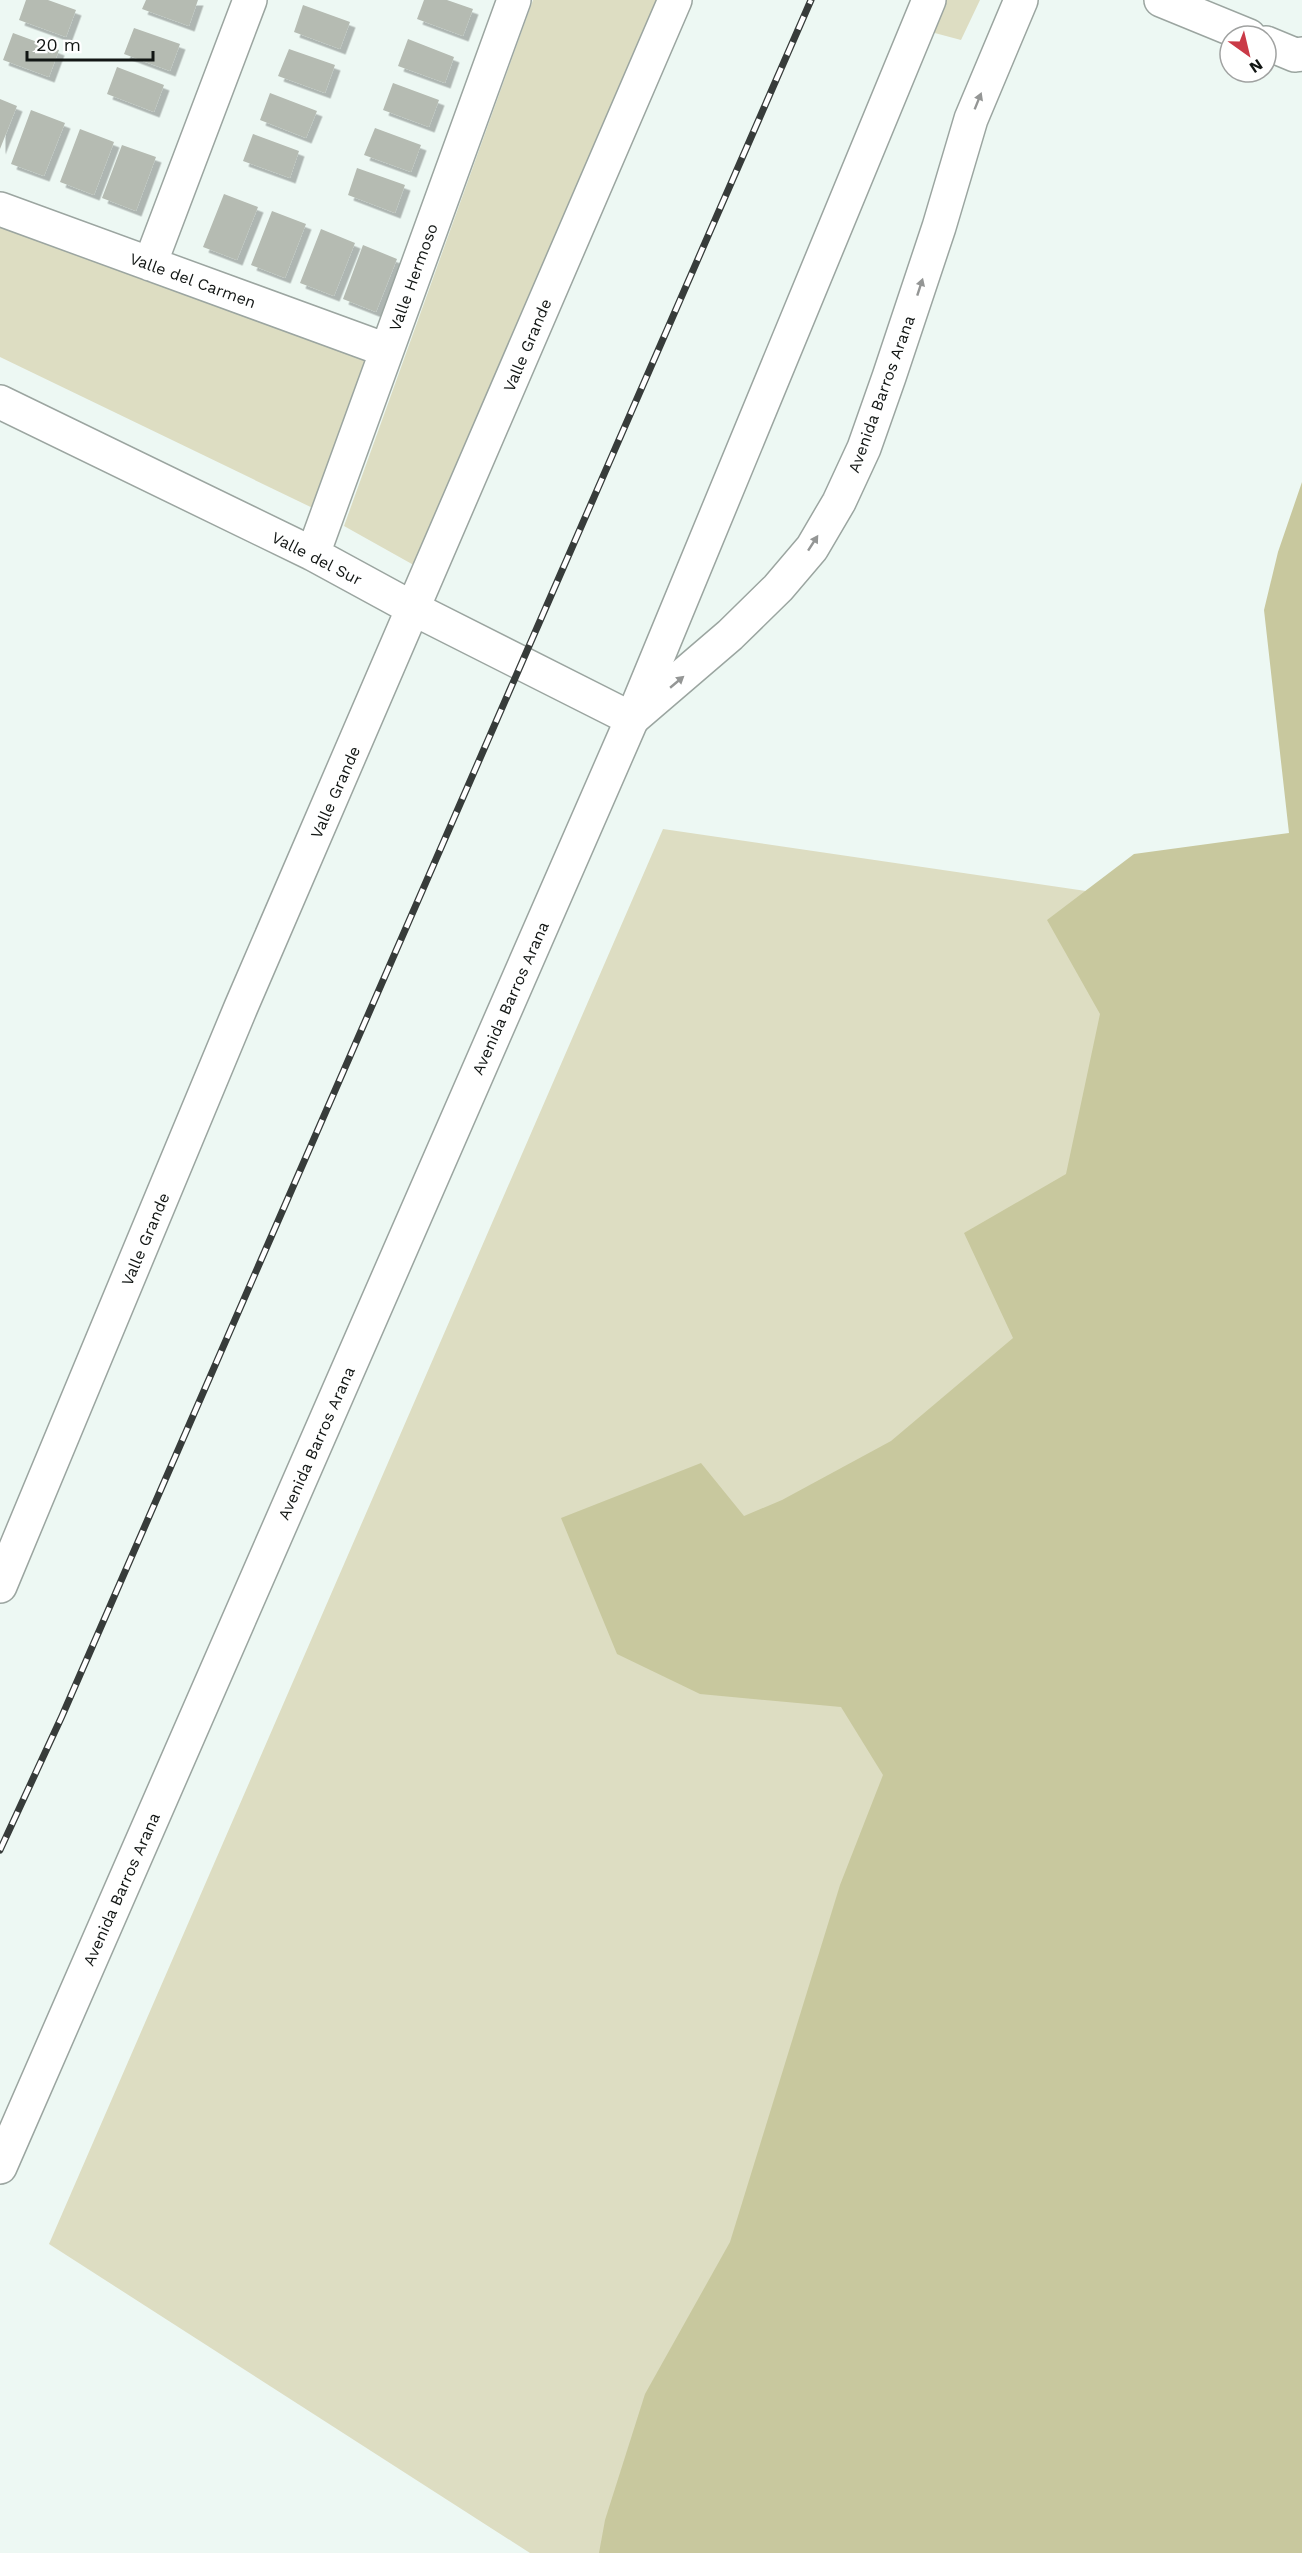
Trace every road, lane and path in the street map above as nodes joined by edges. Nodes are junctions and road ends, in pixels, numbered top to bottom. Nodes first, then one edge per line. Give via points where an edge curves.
1 (250, 0) edge
2 (514, 0) edge
3 (675, 0) edge
4 (929, 0) edge
5 (1021, 0) edge
6 (1161, 0) edge
7 (1220, 24) edge
8 (1278, 48) edge
9 (1302, 54) edge
10 (0, 209) edge
11 (150, 264) junction
12 (386, 350) junction
13 (0, 402) edge
14 (313, 554) junction
15 (414, 609) junction
16 (632, 719) junction
17 (0, 1586) edge
18 (0, 2167) edge

1 - 11 street
2 - 12 street, Valle Hermoso
3 - 15 street, Valle Grande
4 - 16 street, Avenida Barros Arana
16 -> 5 street, Avenida Barros Arana via 730,636 778,588 812,548 839,502 864,448 893,366 971,119
6 - 7 street
8 - 9 street
10 - 11 street, Valle del Carmen
11 - 12 street, Valle del Carmen
12 - 14 street, Valle Hermoso
13 - 14 street, Valle del Sur
14 - 15 street, Valle del Sur
15 - 16 street, Valle del Sur
15 - 17 street, Valle Grande via 236,1018
16 - 18 street, Avenida Barros Arana

